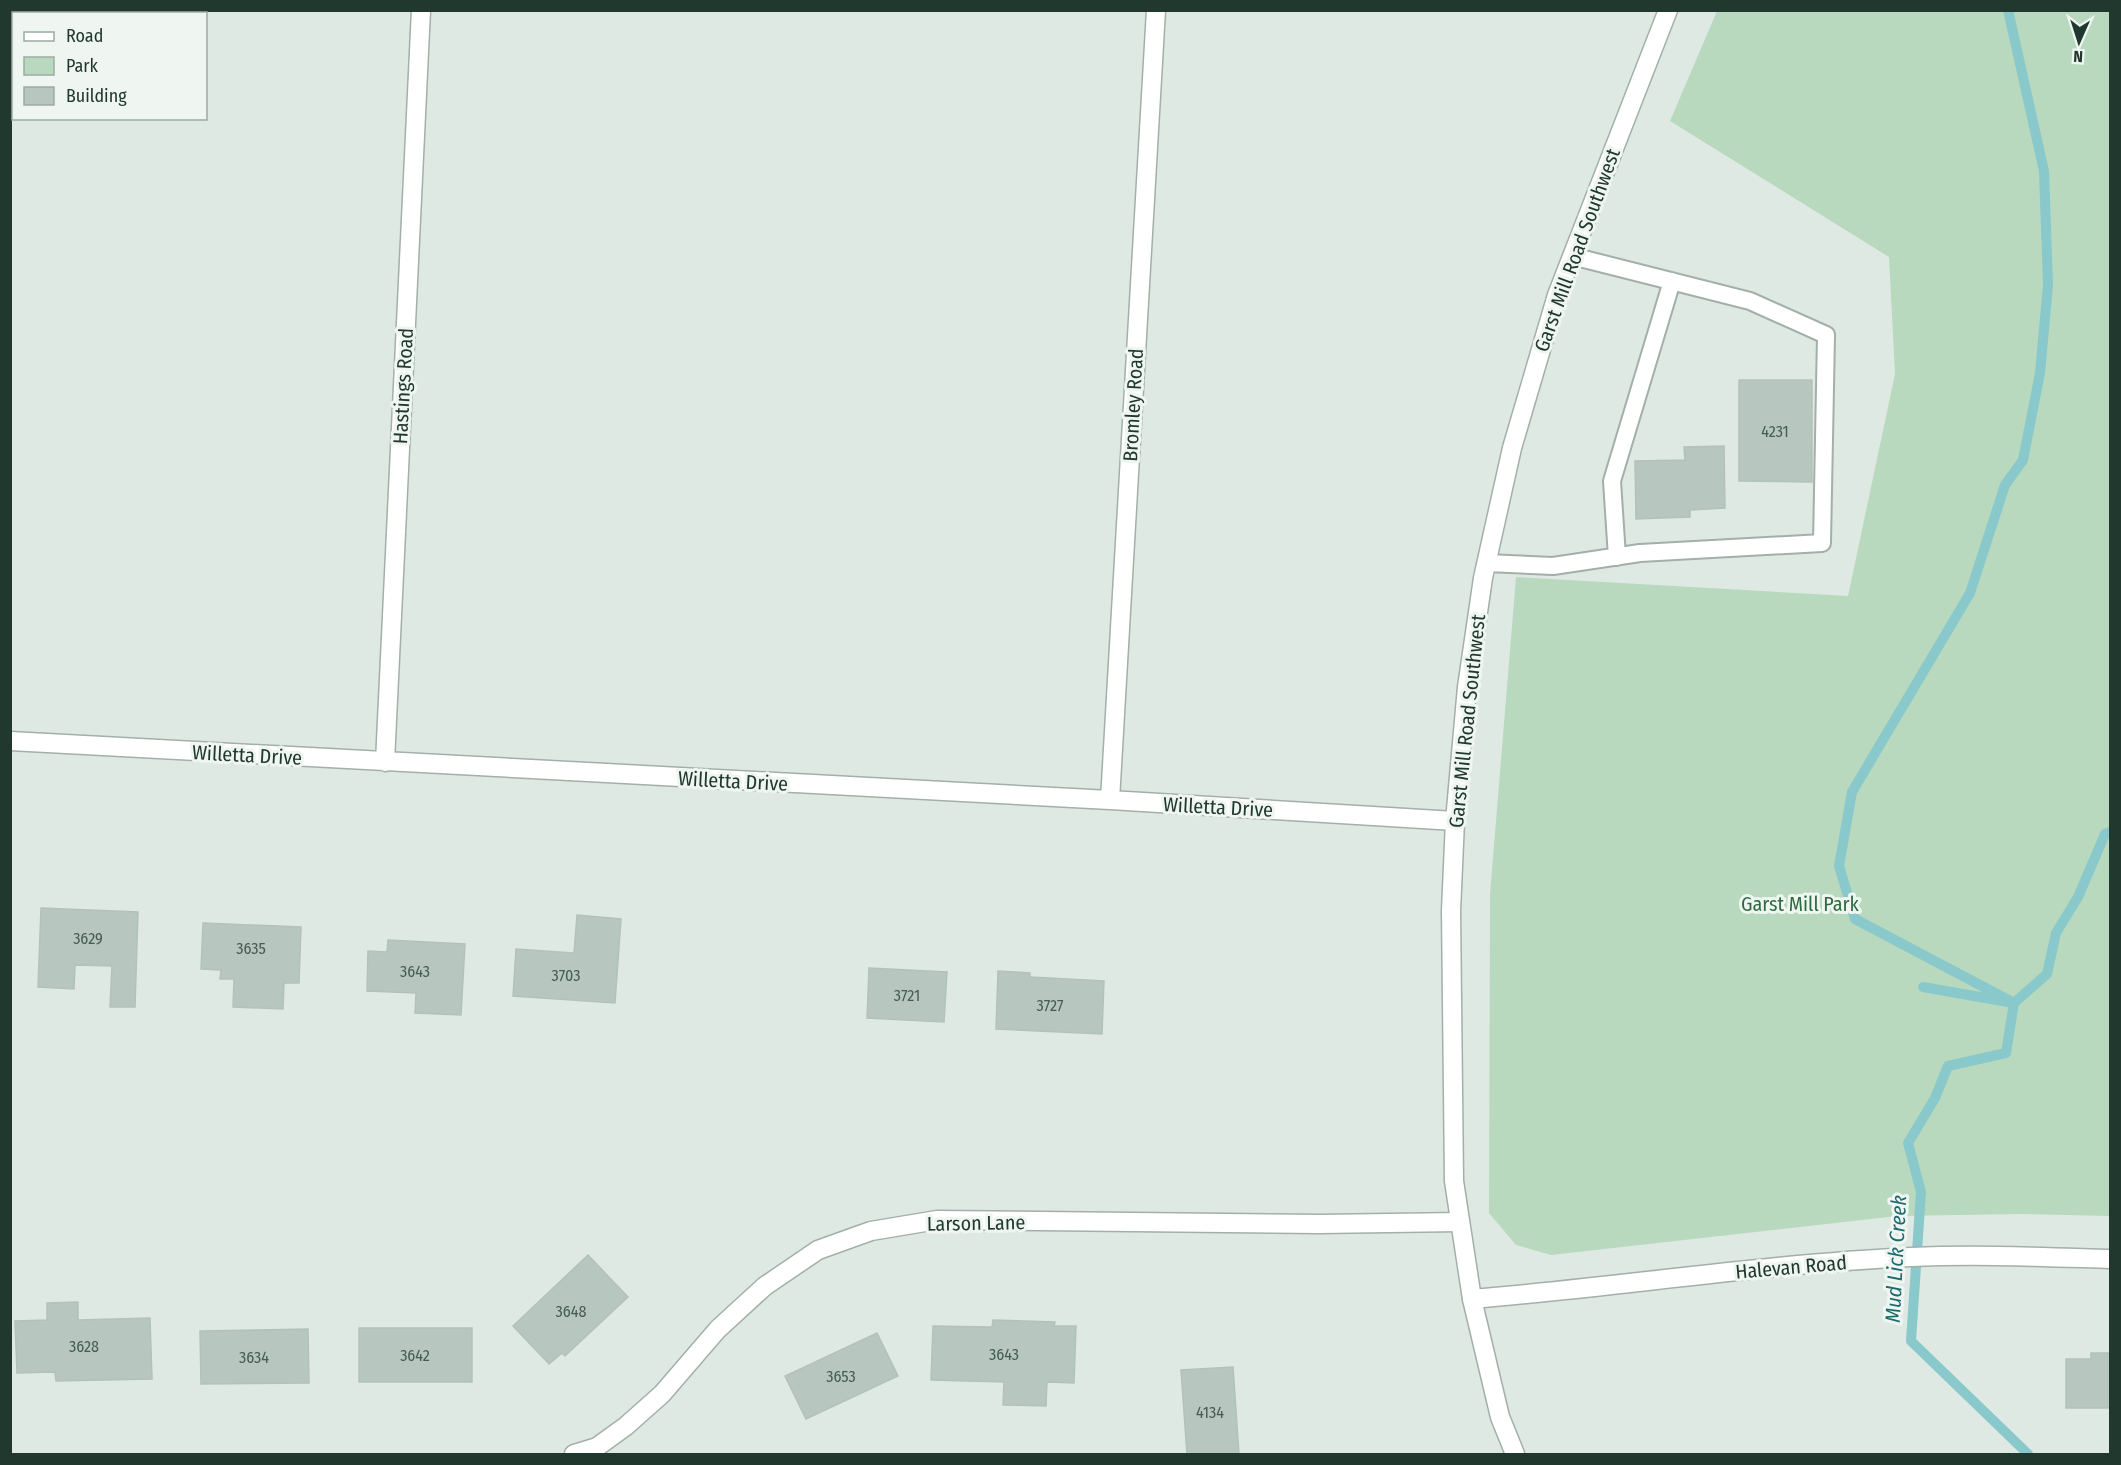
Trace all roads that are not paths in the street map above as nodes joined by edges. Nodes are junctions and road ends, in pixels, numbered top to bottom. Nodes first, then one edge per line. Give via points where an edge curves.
1 (421, 10) edge
2 (1156, 10) edge
3 (1668, 10) edge
4 (1572, 256) junction
5 (1672, 281) junction
6 (1617, 557) junction
7 (1486, 563) junction
8 (10, 741) edge
9 (385, 762) junction
10 (1110, 800) junction
11 (1455, 822) junction
12 (1459, 1222) junction
13 (2110, 1259) edge
14 (1472, 1299) junction
15 (574, 1455) edge
16 (1515, 1455) edge

1 - 9 street, Hastings Road
2 - 10 street, Bromley Road
3 - 4 street, Garst Mill Road Southwest
4 - 5 lane
4 - 7 street, Garst Mill Road Southwest via 1512,448
5 - 6 lane via 1612,481
5 - 6 lane via 1750,302 1826,335 1822,543
6 - 7 lane via 1553,566
7 - 11 street, Garst Mill Road Southwest via 1467,687
8 - 9 street, Willetta Drive
9 - 10 street, Willetta Drive
10 - 11 street, Willetta Drive
11 - 12 street, Garst Mill Road Southwest via 1451,911 1454,1181
12 - 14 street, Garst Mill Road Southwest
12 - 15 street, Larson Lane via 937,1220 871,1231 818,1250 765,1286 718,1329 662,1394 626,1426 597,1447
13 - 14 street, Halevan Road via 1910,1257
14 - 16 street, Garst Mill Road Southwest via 1500,1417

